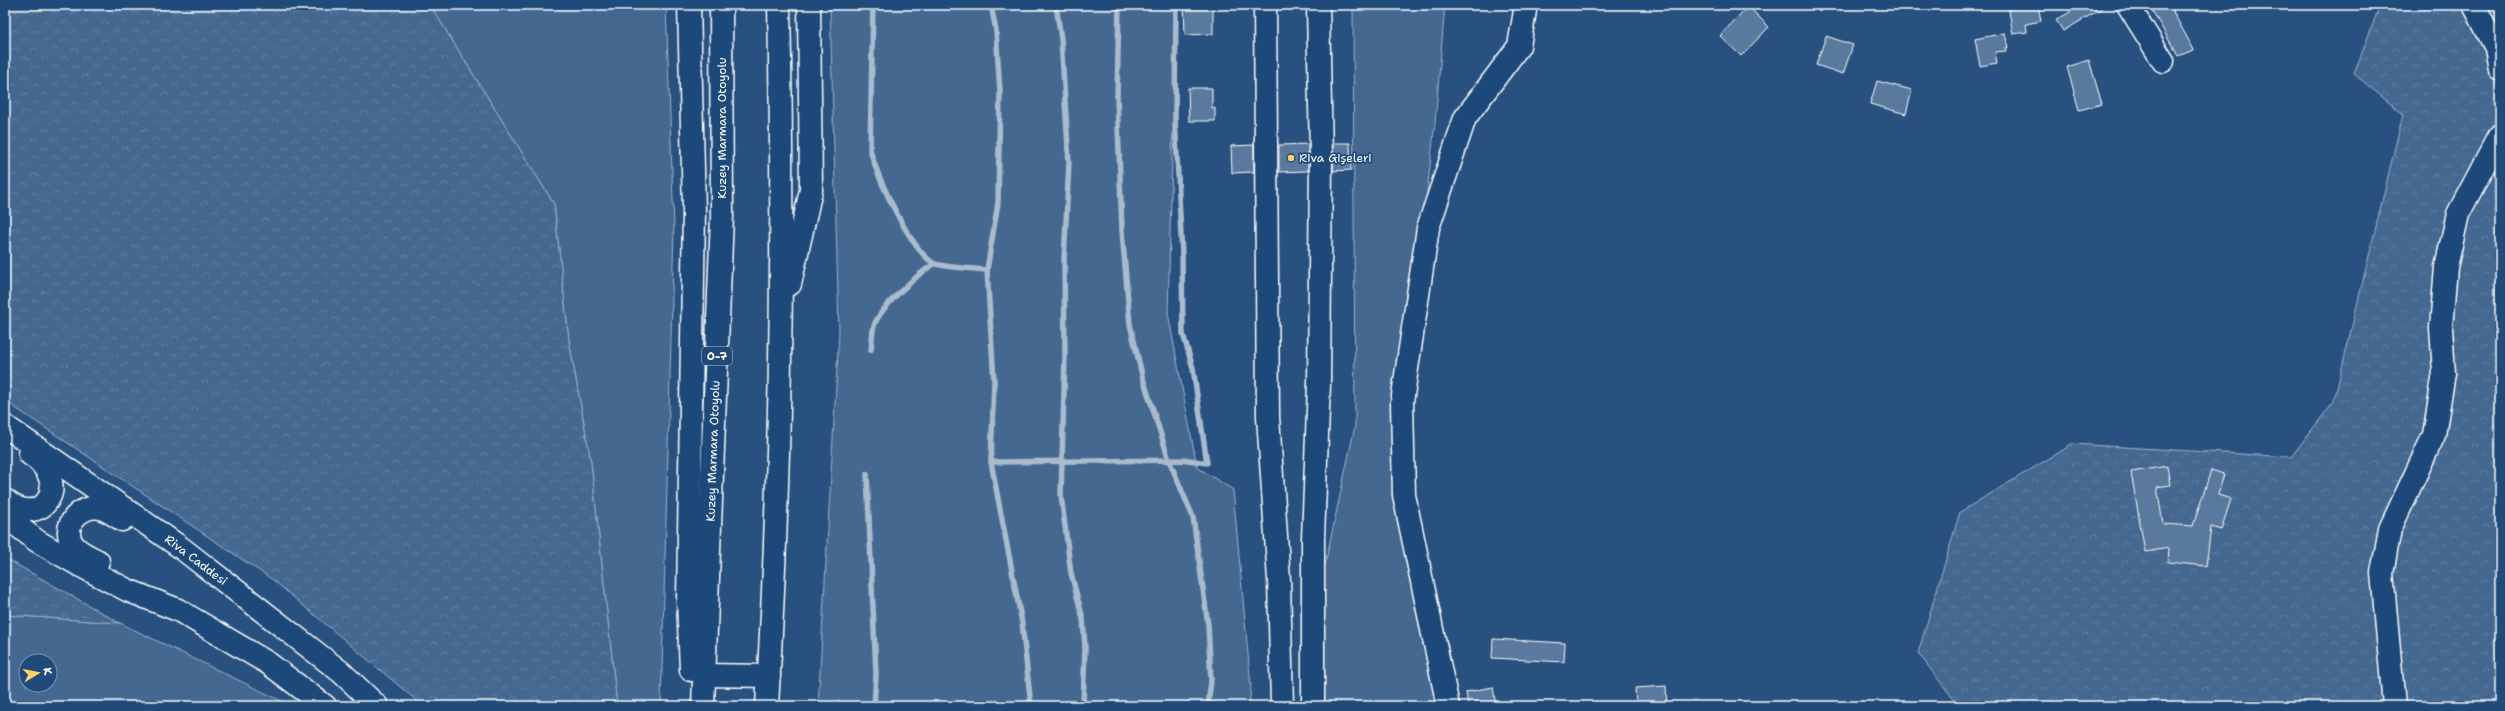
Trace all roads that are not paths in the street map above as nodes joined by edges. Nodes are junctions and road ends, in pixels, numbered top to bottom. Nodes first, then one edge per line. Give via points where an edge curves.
1 (689, 5) edge
2 (720, 5) edge
3 (779, 5) edge
4 (809, 5) edge
5 (1265, 5) edge
6 (1318, 5) edge
7 (1526, 5) edge
8 (2128, 5) edge
9 (2474, 5) edge
10 (2163, 61) dead end
11 (2500, 69) edge
12 (2500, 135) edge
13 (781, 323) junction
14 (5, 426) edge
15 (5, 438) edge
16 (5, 500) edge
17 (5, 516) edge
18 (232, 587) junction
19 (178, 610) junction
20 (704, 675) junction
21 (769, 676) junction
22 (325, 706) edge
23 (377, 706) edge
24 (693, 706) edge
25 (703, 706) edge
26 (768, 706) edge
27 (1282, 706) edge
28 (1313, 706) edge
29 (1448, 706) edge
30 (2394, 706) edge

1 - 24 main road via 694,211 688,601
2 - 20 main road, Kuzey Marmara Otoyolu / O-7 via 722,216
3 - 13 main road
4 - 13 main road via 811,190
5 - 27 main road via 1268,417 1279,580
6 - 28 main road via 1321,157 1319,384 1313,538
7 - 29 main road via 1519,46 1465,118 1428,228 1402,402 1404,495
8 - 10 main road
9 - 11 main road via 2496,48
12 - 30 main road via 2458,214 2446,267 2441,328 2444,372 2434,435 2390,529 2382,573
13 - 21 main road via 776,564
14 - 18 main road, Riva Caddesi via 180,547
15 - 16 main road via 35,458 46,469 52,480 52,491 40,508 27,511
17 - 19 main road via 37,541 79,565 126,590
18 - 19 main road via 191,565 101,508 88,508 76,515 69,530 74,545
18 - 23 main road, Riva Caddesi via 341,672
19 - 22 main road via 268,663
20 - 21 main road
20 - 25 main road, Kuzey Marmara Otoyolu / O-7
21 - 26 main road

